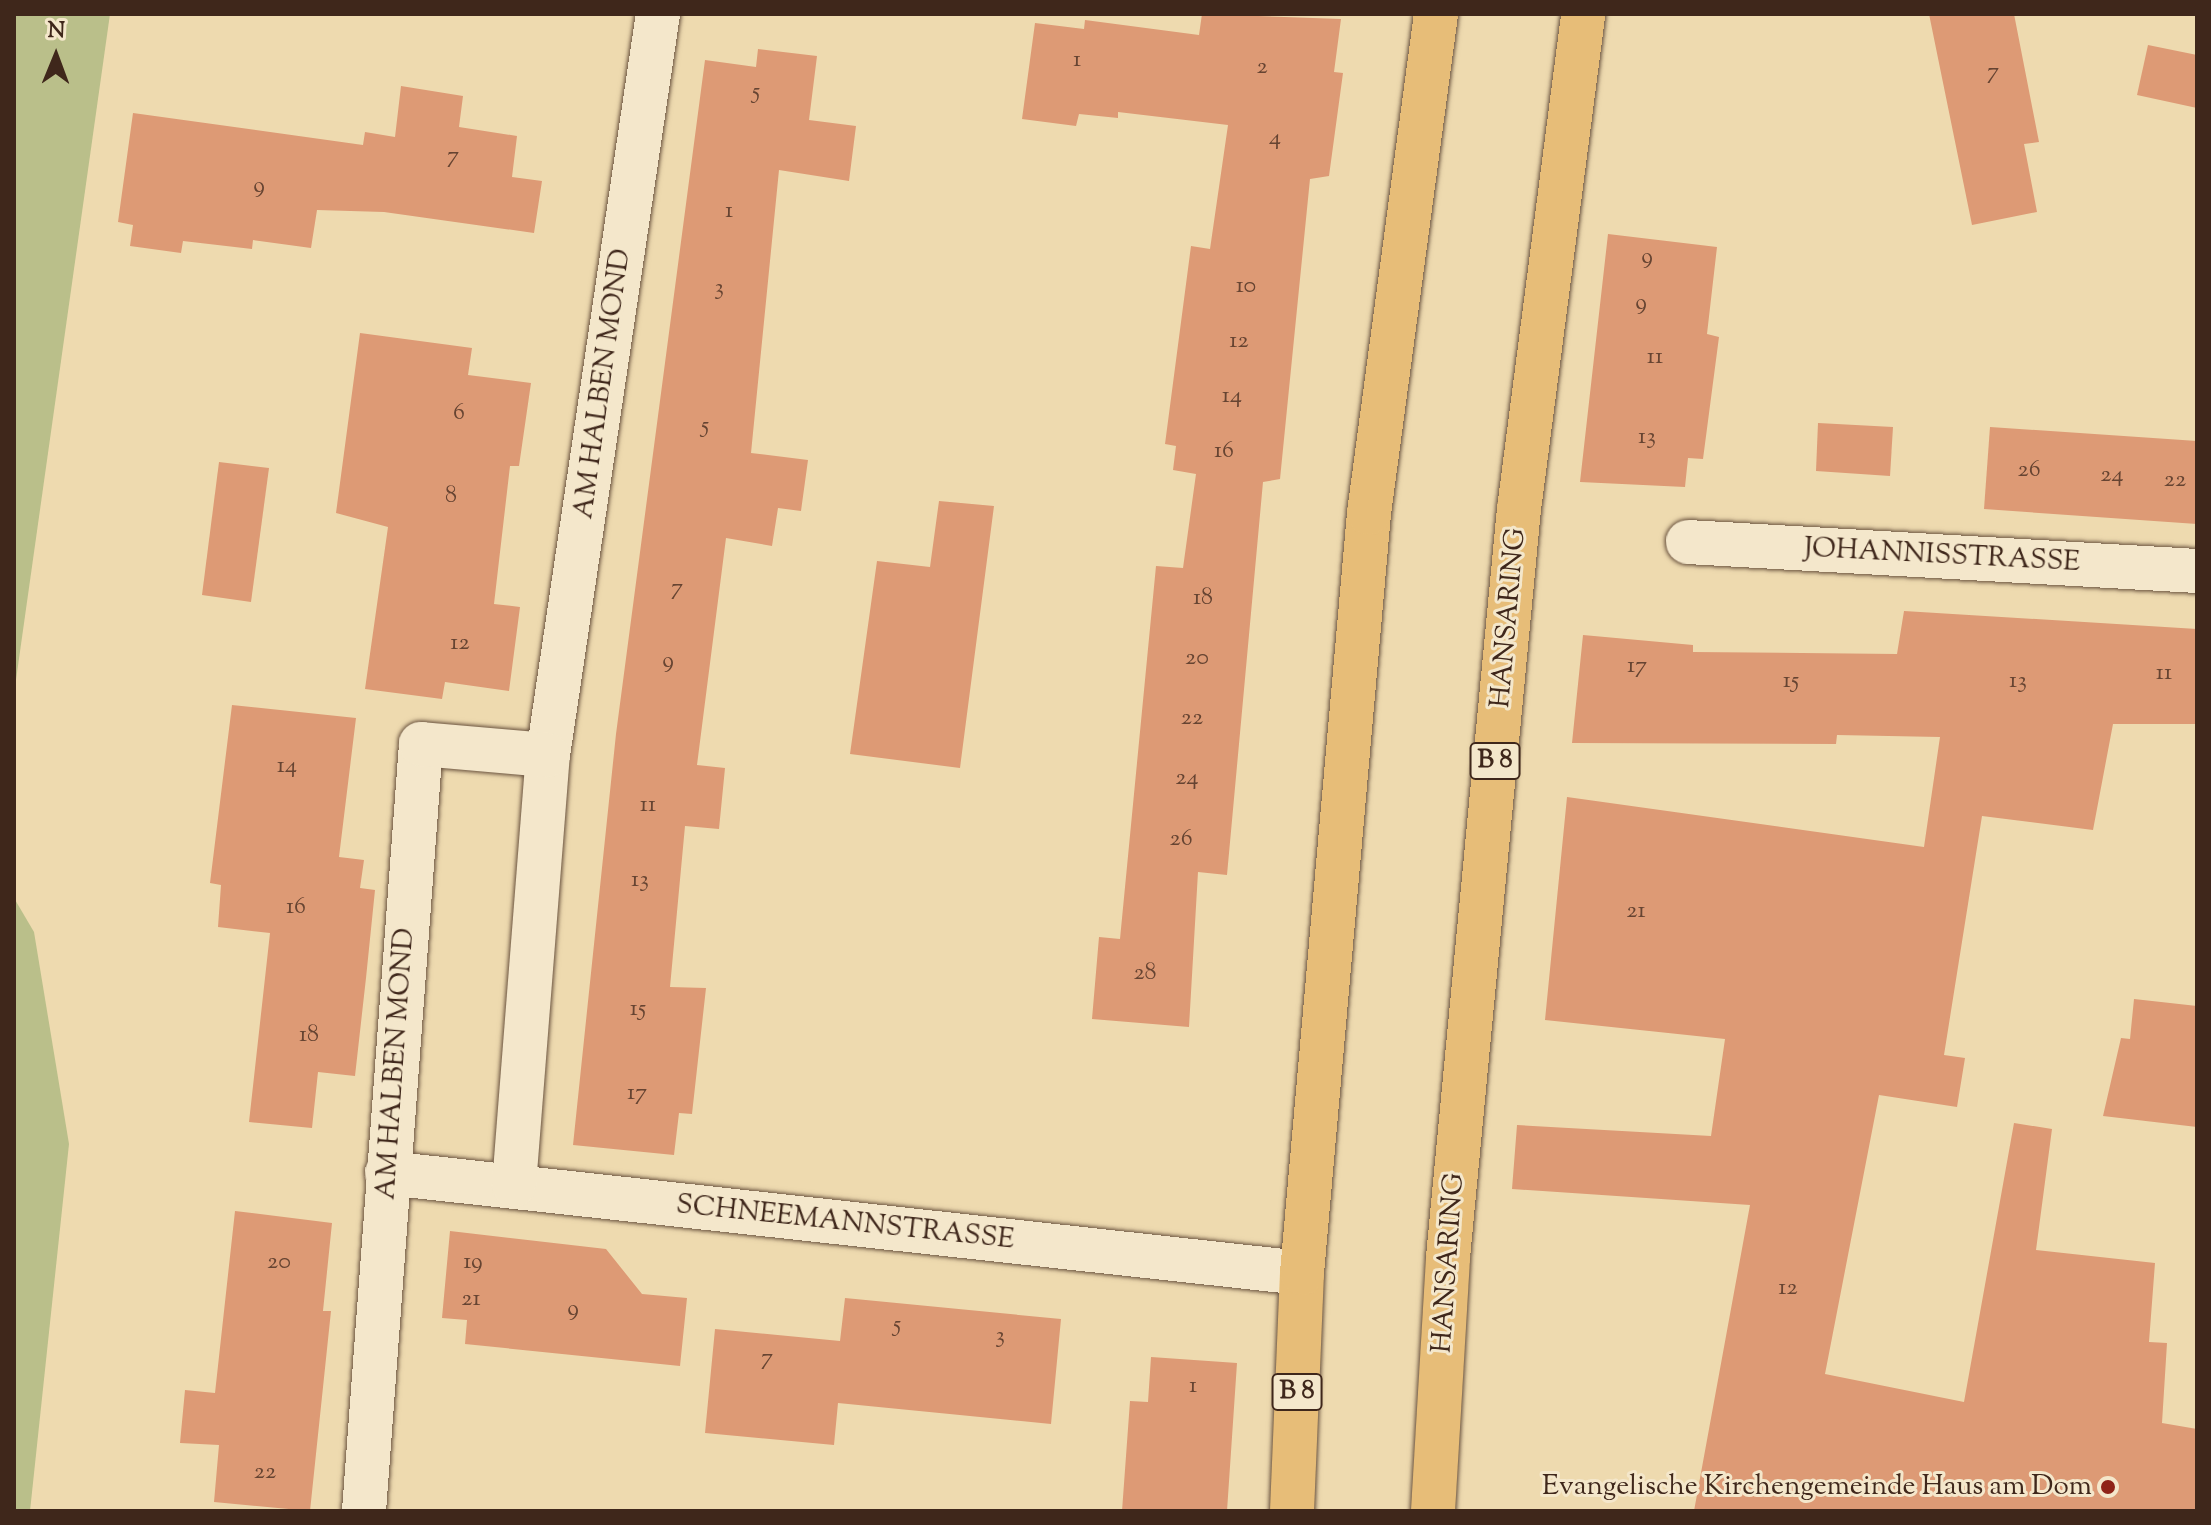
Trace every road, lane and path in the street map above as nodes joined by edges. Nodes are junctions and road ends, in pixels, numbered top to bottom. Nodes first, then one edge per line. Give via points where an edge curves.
1 (658, 14) edge
2 (1436, 14) edge
3 (1583, 14) edge
4 (1688, 542) dead end
5 (2197, 571) edge
6 (548, 755) junction
7 (387, 1173) junction
8 (514, 1185) junction
9 (1302, 1273) junction
10 (364, 1511) edge
11 (1292, 1511) edge
12 (1433, 1511) edge

1 - 6 street, AM HALBEN MOND
2 - 9 main road, B 8 via 1369,513
3 - 12 main road, HANSARING / B 8 via 1519,509 1448,1257
4 - 5 street, JOHANNISSTRASSE
6 - 7 street, AM HALBEN MOND via 421,744
6 - 8 street, AM HALBEN MOND
7 - 8 street, SCHNEEMANNSTRASSE
7 - 10 street, AM HALBEN MOND
8 - 9 street, SCHNEEMANNSTRASSE
9 - 11 main road, B 8

